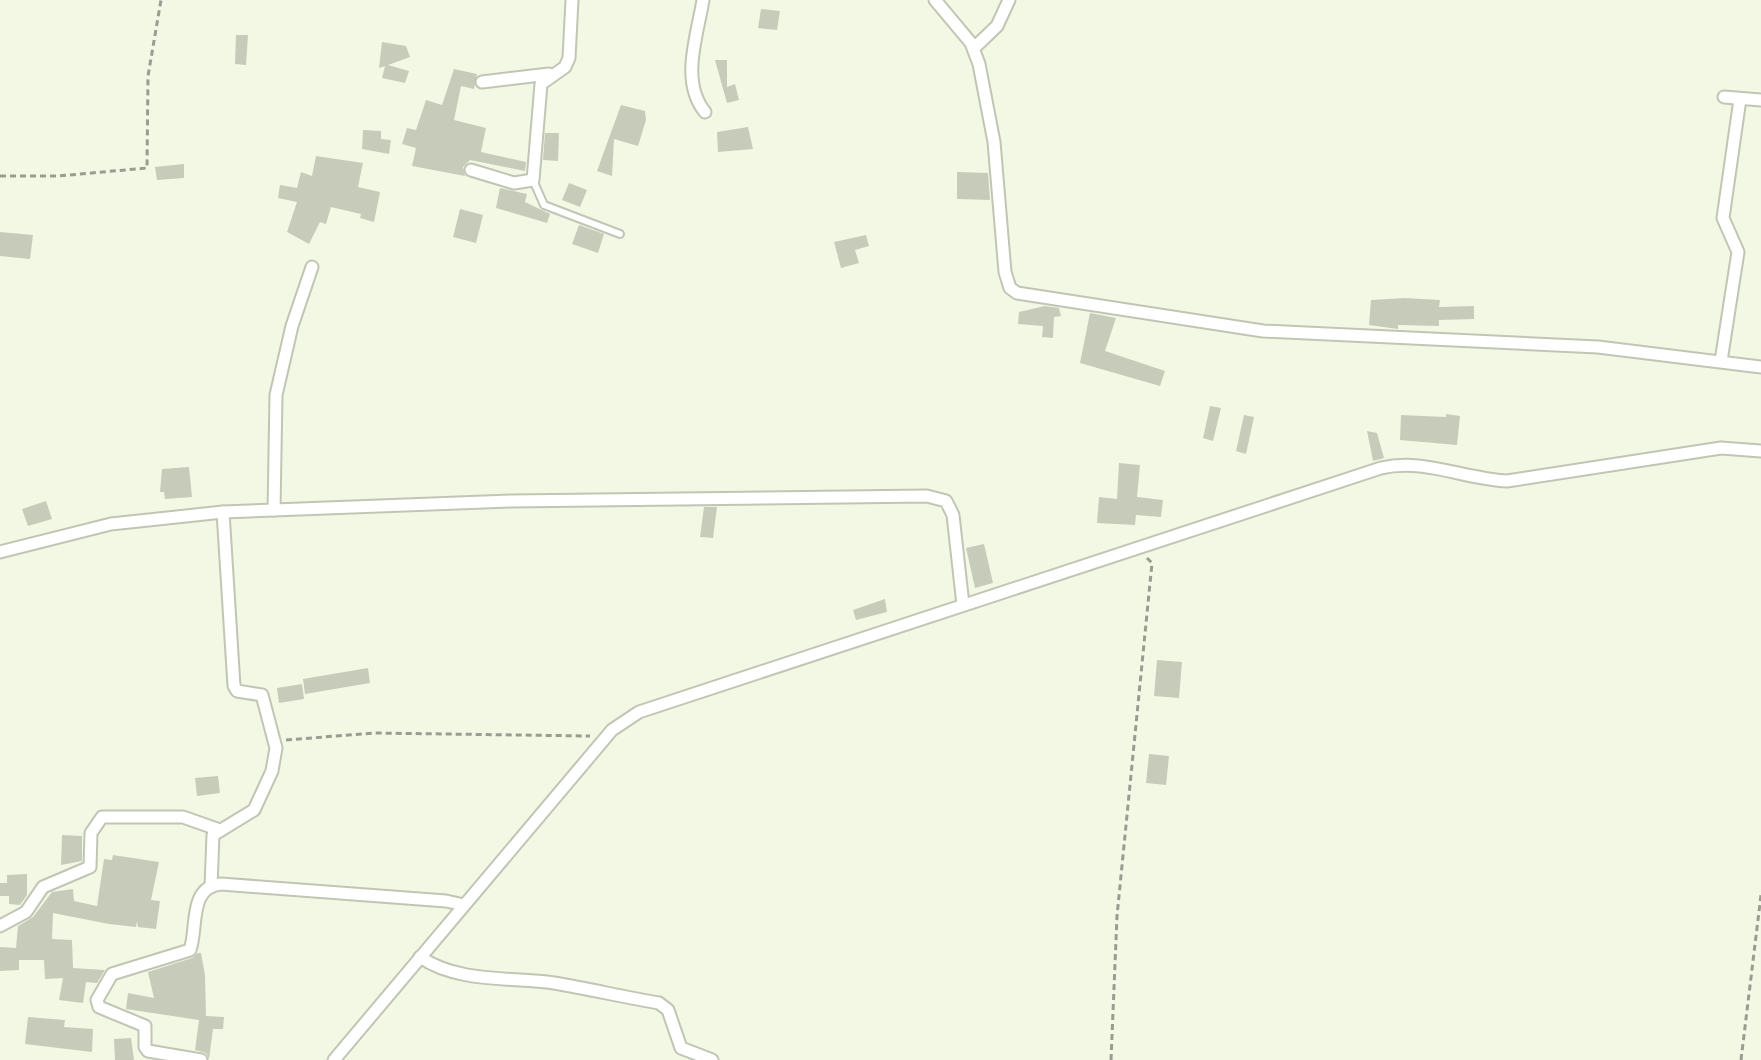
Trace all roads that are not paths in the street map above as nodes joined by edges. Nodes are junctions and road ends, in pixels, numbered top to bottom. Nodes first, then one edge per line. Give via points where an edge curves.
1 (572, 0) edge
2 (703, 0) edge
3 (935, 0) edge
4 (1009, 0) edge
5 (974, 48) junction
6 (554, 74) junction
7 (482, 82) dead end
8 (1724, 97) dead end
9 (1740, 99) junction
10 (1761, 100) edge
11 (705, 112) dead end
12 (471, 170) dead end
13 (533, 180) junction
14 (620, 234) dead end
15 (312, 267) dead end
16 (1721, 361) junction
17 (1761, 367) edge
18 (1761, 451) edge
19 (274, 510) junction
20 (223, 512) junction
21 (0, 552) edge
22 (963, 605) junction
23 (217, 829) junction
24 (211, 886) junction
25 (464, 905) junction
26 (0, 926) edge
27 (422, 959) junction
28 (201, 1060) edge
29 (334, 1060) edge
30 (712, 1060) edge

1 - 6 street via 569,58
2 - 11 street via 691,81
3 - 5 street
4 - 5 street via 1000,21
5 - 16 street via 994,142 1005,272 1017,293 1263,331 1594,347
6 - 7 street
6 - 13 street via 541,84
8 - 9 street
9 - 10 street
9 - 16 street via 1723,218 1738,252
12 - 13 street via 514,183
13 - 14 lane via 544,205
15 - 19 street via 276,395
16 - 17 street
18 - 22 street via 1721,448 1507,481 1401,463
19 - 20 street
19 - 22 street via 927,496 946,501 953,515
20 - 21 street via 111,524
20 - 23 street via 234,686 262,695 275,764 254,810
22 - 25 street via 639,712 607,736
23 - 24 street
23 - 26 street via 183,817 102,817 91,833 90,867 43,887 26,912
24 - 25 street
24 - 28 street via 197,904 190,950 112,974 97,1000 109,1014 145,1026 148,1051
25 - 27 street
27 - 29 street
27 - 30 street via 493,978 659,1003 668,1010 686,1051

